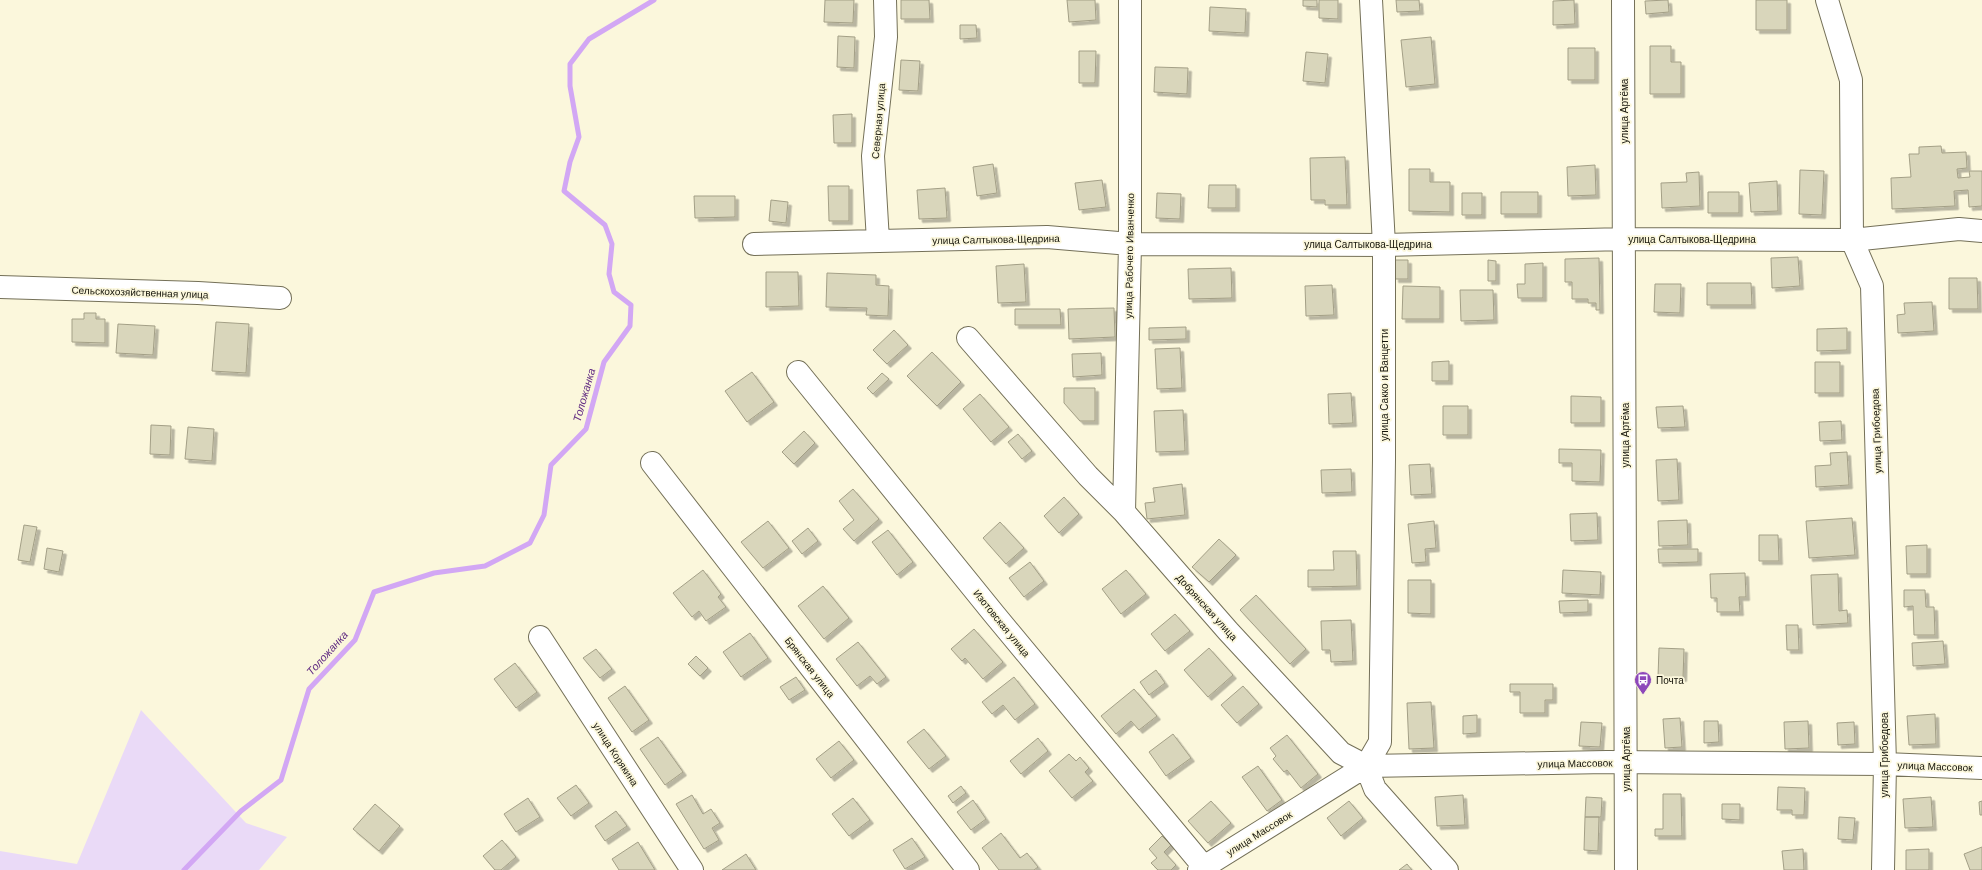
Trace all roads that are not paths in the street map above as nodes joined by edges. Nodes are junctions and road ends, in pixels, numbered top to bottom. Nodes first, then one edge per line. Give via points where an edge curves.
1 (885, 0) edge
2 (1130, 0) edge
3 (1371, 0) edge
4 (1623, 0) edge
5 (1827, 0) edge
6 (1982, 231) edge
7 (1625, 239) junction
8 (1852, 240) junction
9 (878, 241) junction
10 (754, 244) dead end
11 (1130, 244) junction
12 (1384, 245) junction
13 (0, 287) edge
14 (280, 298) dead end
15 (968, 338) dead end
16 (798, 372) dead end
17 (652, 463) dead end
18 (1124, 512) junction
19 (540, 637) dead end
20 (1626, 763) junction
21 (1885, 764) junction
22 (1366, 766) junction
23 (1982, 768) edge
24 (1204, 869) edge
25 (692, 870) edge
26 (968, 870) edge
27 (1448, 870) edge
28 (1626, 870) edge
29 (1883, 870) edge

1 - 9 street, Северная улица via 886,37 873,156
2 - 11 street, улица Рабочего Иванченко
3 - 12 street, улица Сакко и Ванцетти
4 - 7 street, улица Артёма
5 - 8 street, улица Грибоедова via 1851,80
6 - 8 street, улица Салтыкова-Щедрина via 1959,229
7 - 8 street, улица Салтыкова-Щедрина
7 - 12 street, улица Салтыкова-Щедрина
7 - 20 street, улица Артёма
8 - 21 street, улица Грибоедова via 1872,286
9 - 10 street, улица Салтыкова-Щедрина
9 - 11 street, улица Салтыкова-Щедрина via 1047,237
11 - 12 street, улица Салтыкова-Щедрина
11 - 18 street, улица Рабочего Иванченко
12 - 22 street, улица Сакко и Ванцетти via 1380,742
13 - 14 street, Сельскохозяйственная улица via 198,292
15 - 18 street, Добрянская улица via 1088,476
16 - 24 street, Изотовская улица
17 - 26 street, Брянская улица
18 - 22 street, Добрянская улица via 1228,631 1341,753
19 - 25 street, улица Корякина
20 - 21 street, улица Массовок
20 - 22 street, улица Массовок
20 - 28 street, улица Артёма
21 - 23 street, улица Массовок
21 - 29 street, улица Грибоедова
22 - 24 street, улица Массовок
22 - 27 street via 1375,789

